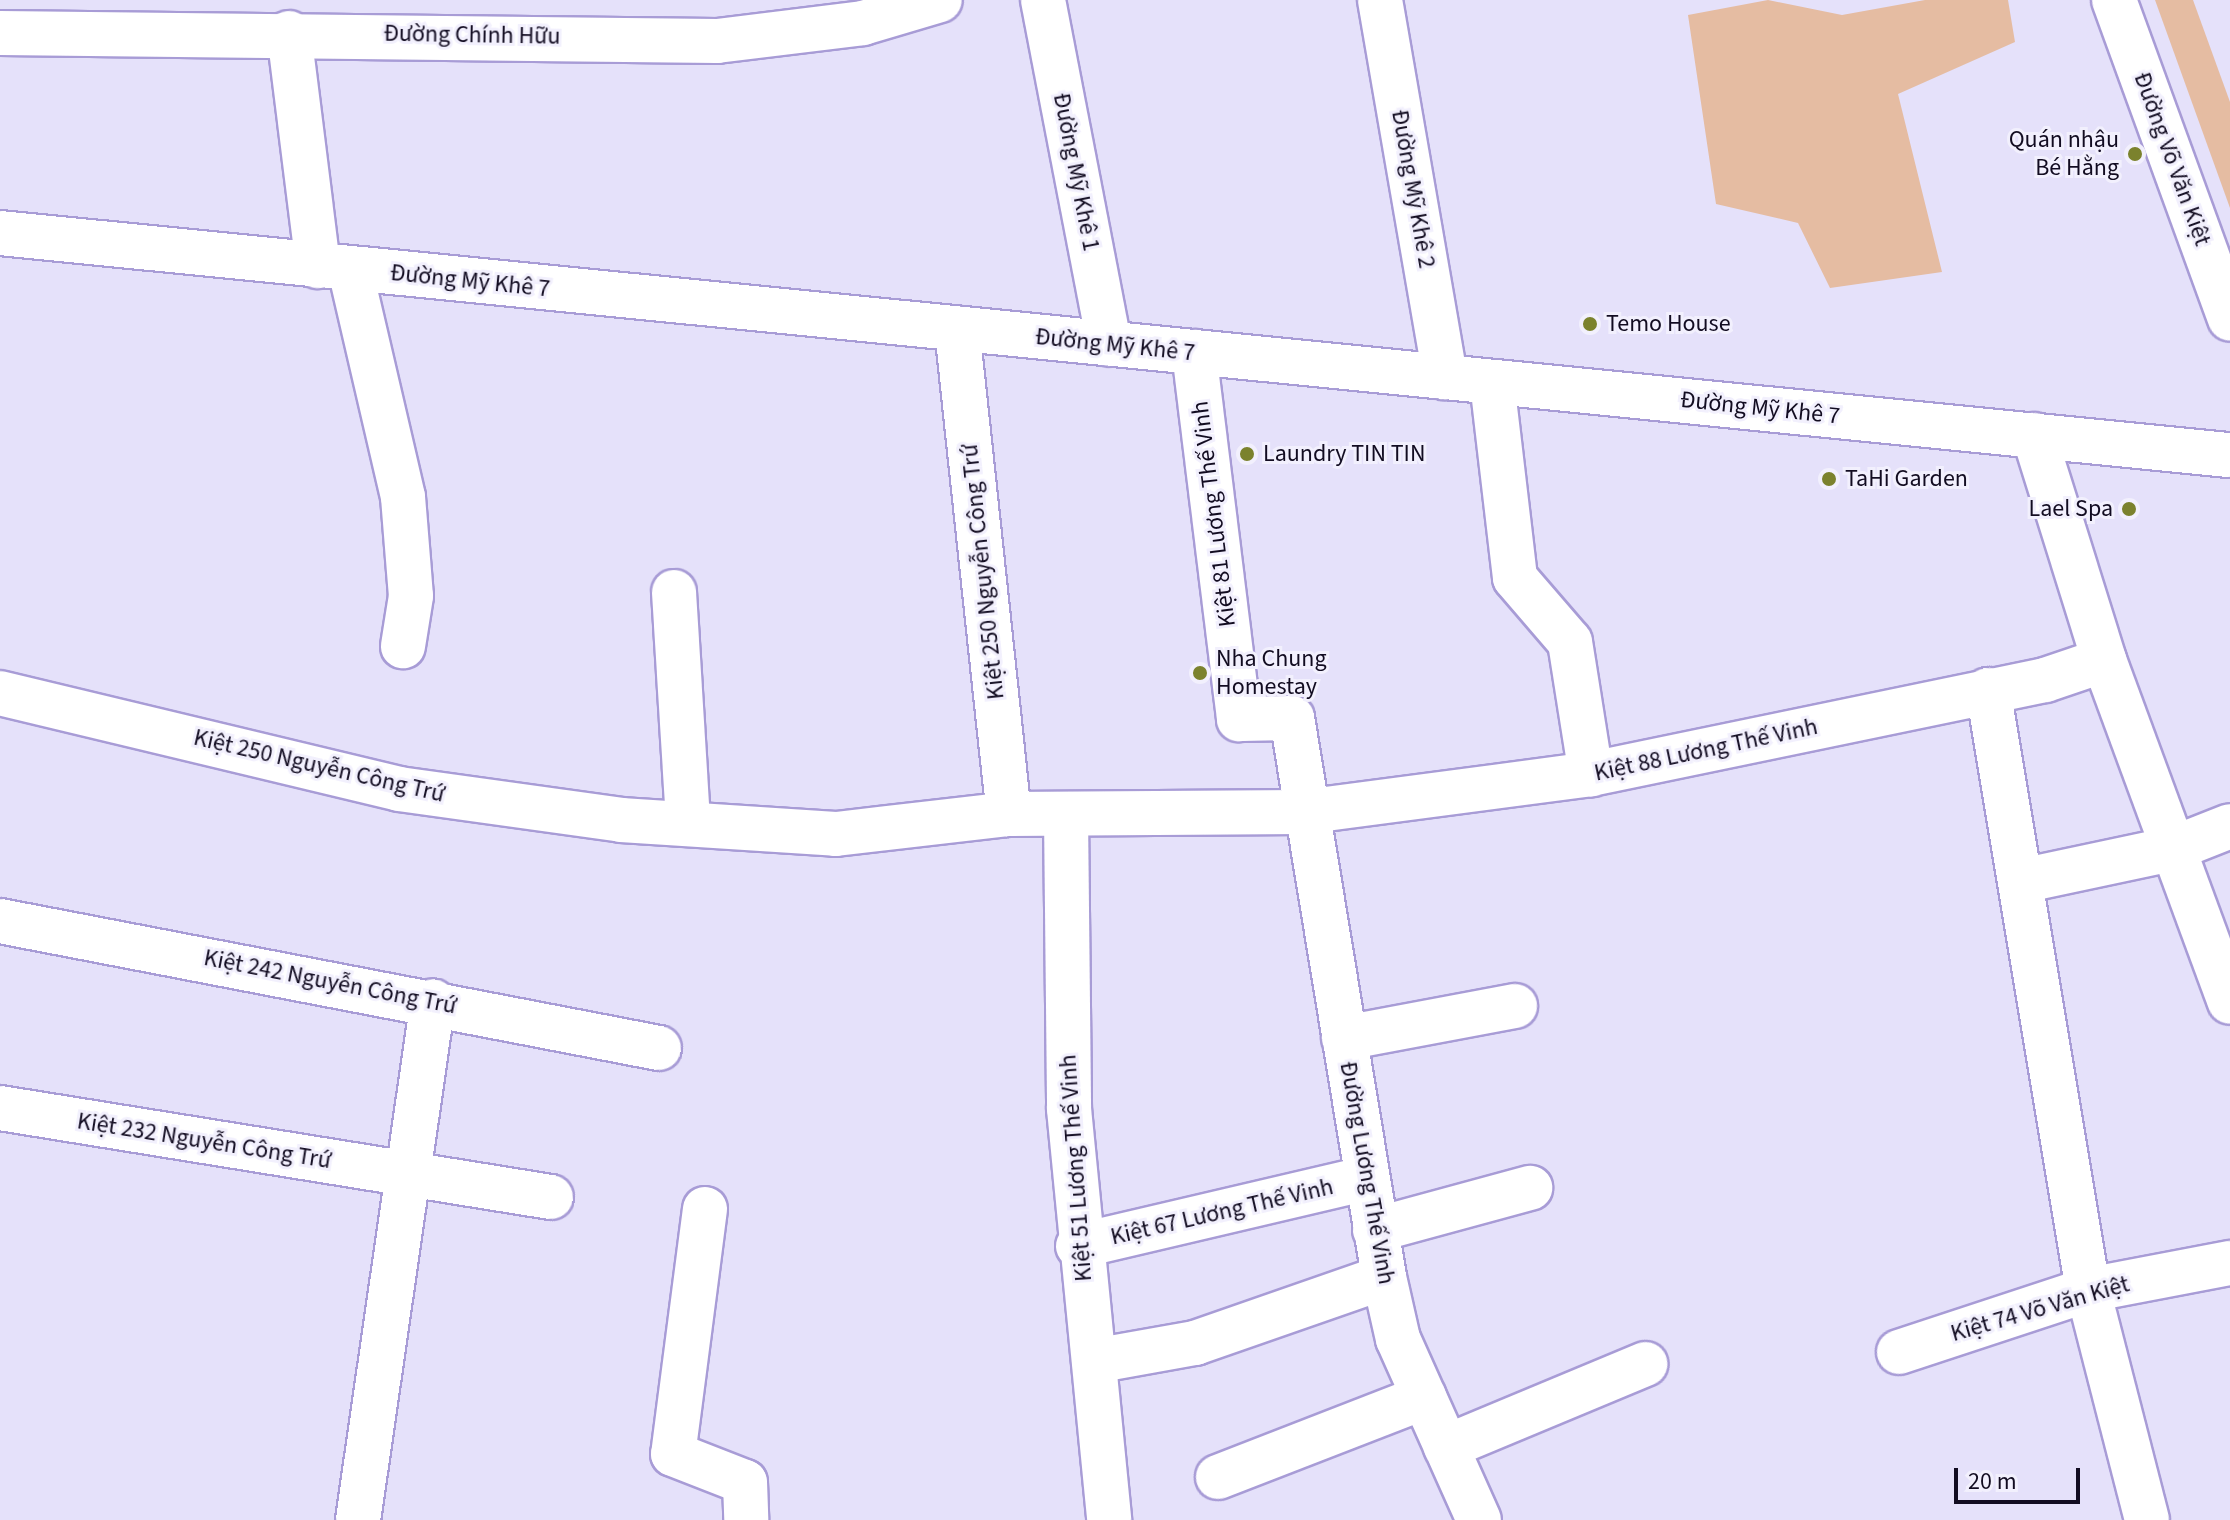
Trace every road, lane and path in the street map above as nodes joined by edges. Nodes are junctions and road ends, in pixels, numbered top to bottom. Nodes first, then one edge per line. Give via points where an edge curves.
1 (940, 0) edge
2 (1043, 0) edge
3 (1380, 0) edge
4 (2114, 0) edge
5 (410, 16) edge
6 (0, 33) edge
7 (289, 33) junction
8 (0, 233) edge
9 (334, 268) junction
10 (2230, 319) edge
11 (957, 329) junction
12 (1109, 344) junction
13 (1194, 352) junction
14 (1445, 377) junction
15 (1492, 382) junction
16 (2034, 435) junction
17 (2230, 455) edge
18 (674, 592) dead end
19 (403, 646) dead end
20 (2104, 660) junction
21 (1988, 690) junction
22 (0, 693) edge
23 (1591, 774) junction
24 (1303, 812) junction
25 (1009, 814) junction
26 (1066, 814) junction
27 (688, 824) junction
28 (2230, 826) edge
29 (2172, 849) junction
30 (2021, 881) junction
31 (0, 921) edge
32 (433, 1001) junction
33 (2230, 1002) edge
34 (1515, 1006) dead end
35 (1344, 1038) junction
36 (659, 1048) dead end
37 (0, 1108) edge
38 (408, 1175) junction
39 (1367, 1178) junction
40 (1530, 1188) dead end
41 (551, 1197) dead end
42 (705, 1209) dead end
43 (1375, 1230) junction
44 (1078, 1246) junction
45 (2230, 1263) edge
46 (1384, 1277) junction
47 (2088, 1290) junction
48 (1899, 1352) dead end
49 (1094, 1361) junction
50 (1645, 1364) dead end
51 (1424, 1397) junction
52 (1446, 1447) junction
53 (1218, 1477) dead end
54 (358, 1520) edge
55 (746, 1520) edge
56 (1109, 1520) edge
57 (1479, 1520) edge
58 (2147, 1520) edge

1 - 5 street, Đường Chính Hữu via 863,23 717,41
2 - 12 street, Đường Mỹ Khê 1
3 - 14 street, Đường Mỹ Khê 2
4 - 10 street, Đường Võ Văn Kiệt
5 - 7 street, Đường Chính Hữu
6 - 7 street, Đường Chính Hữu
7 - 9 street
8 - 9 street, Đường Mỹ Khê 7
9 - 11 street, Đường Mỹ Khê 7
9 - 19 street via 403,497 411,596
11 - 12 street, Đường Mỹ Khê 7
11 - 25 street, Kiệt 250 Nguyễn Công Trứ
12 - 13 street, Đường Mỹ Khê 7
13 - 14 street, Đường Mỹ Khê 7
13 - 24 street, Kiệt 81 Lương Thế Vinh via 1239,719 1292,718
14 - 15 street, Đường Mỹ Khê 7
15 - 16 street, Đường Mỹ Khê 7
15 - 23 street via 1515,578 1570,642
16 - 17 street, Đường Mỹ Khê 7
16 - 20 street
18 - 27 street
20 - 21 street, Kiệt 88 Lương Thế Vinh
20 - 29 street
21 - 23 street, Kiệt 88 Lương Thế Vinh
21 - 30 street
22 - 27 street, Kiệt 250 Nguyễn Công Trứ via 399,789
23 - 24 street, Kiệt 88 Lương Thế Vinh
24 - 26 street, Kiệt 250 Nguyễn Công Trứ
24 - 35 street, Đường Lương Thế Vinh
25 - 26 street, Kiệt 250 Nguyễn Công Trứ
25 - 27 street, Kiệt 250 Nguyễn Công Trứ via 836,834
26 - 44 street, Kiệt 51 Lương Thế Vinh
28 - 29 street
29 - 30 street
29 - 33 street
30 - 47 street
31 - 32 street, Kiệt 242 Nguyễn Công Trứ
32 - 36 street, Kiệt 242 Nguyễn Công Trứ
32 - 38 street
34 - 35 street
35 - 39 street, Đường Lương Thế Vinh
37 - 38 street, Kiệt 232 Nguyễn Công Trứ
38 - 41 street, Kiệt 232 Nguyễn Công Trứ
38 - 54 street
39 - 43 street, Đường Lương Thế Vinh
39 - 44 street, Kiệt 67 Lương Thế Vinh
40 - 43 street
42 - 55 street via 673,1454 745,1482
43 - 46 street, Đường Lương Thế Vinh
44 - 49 street, Kiệt 51 Lương Thế Vinh
45 - 47 street, Kiệt 74 Võ Văn Kiệt
46 - 49 street via 1195,1343
46 - 51 street, Đường Lương Thế Vinh via 1398,1339
47 - 48 street, Kiệt 74 Võ Văn Kiệt
47 - 58 street
49 - 56 street, Kiệt 51 Lương Thế Vinh
50 - 52 street
51 - 52 street, Đường Lương Thế Vinh
51 - 53 street
52 - 57 street, Đường Lương Thế Vinh

